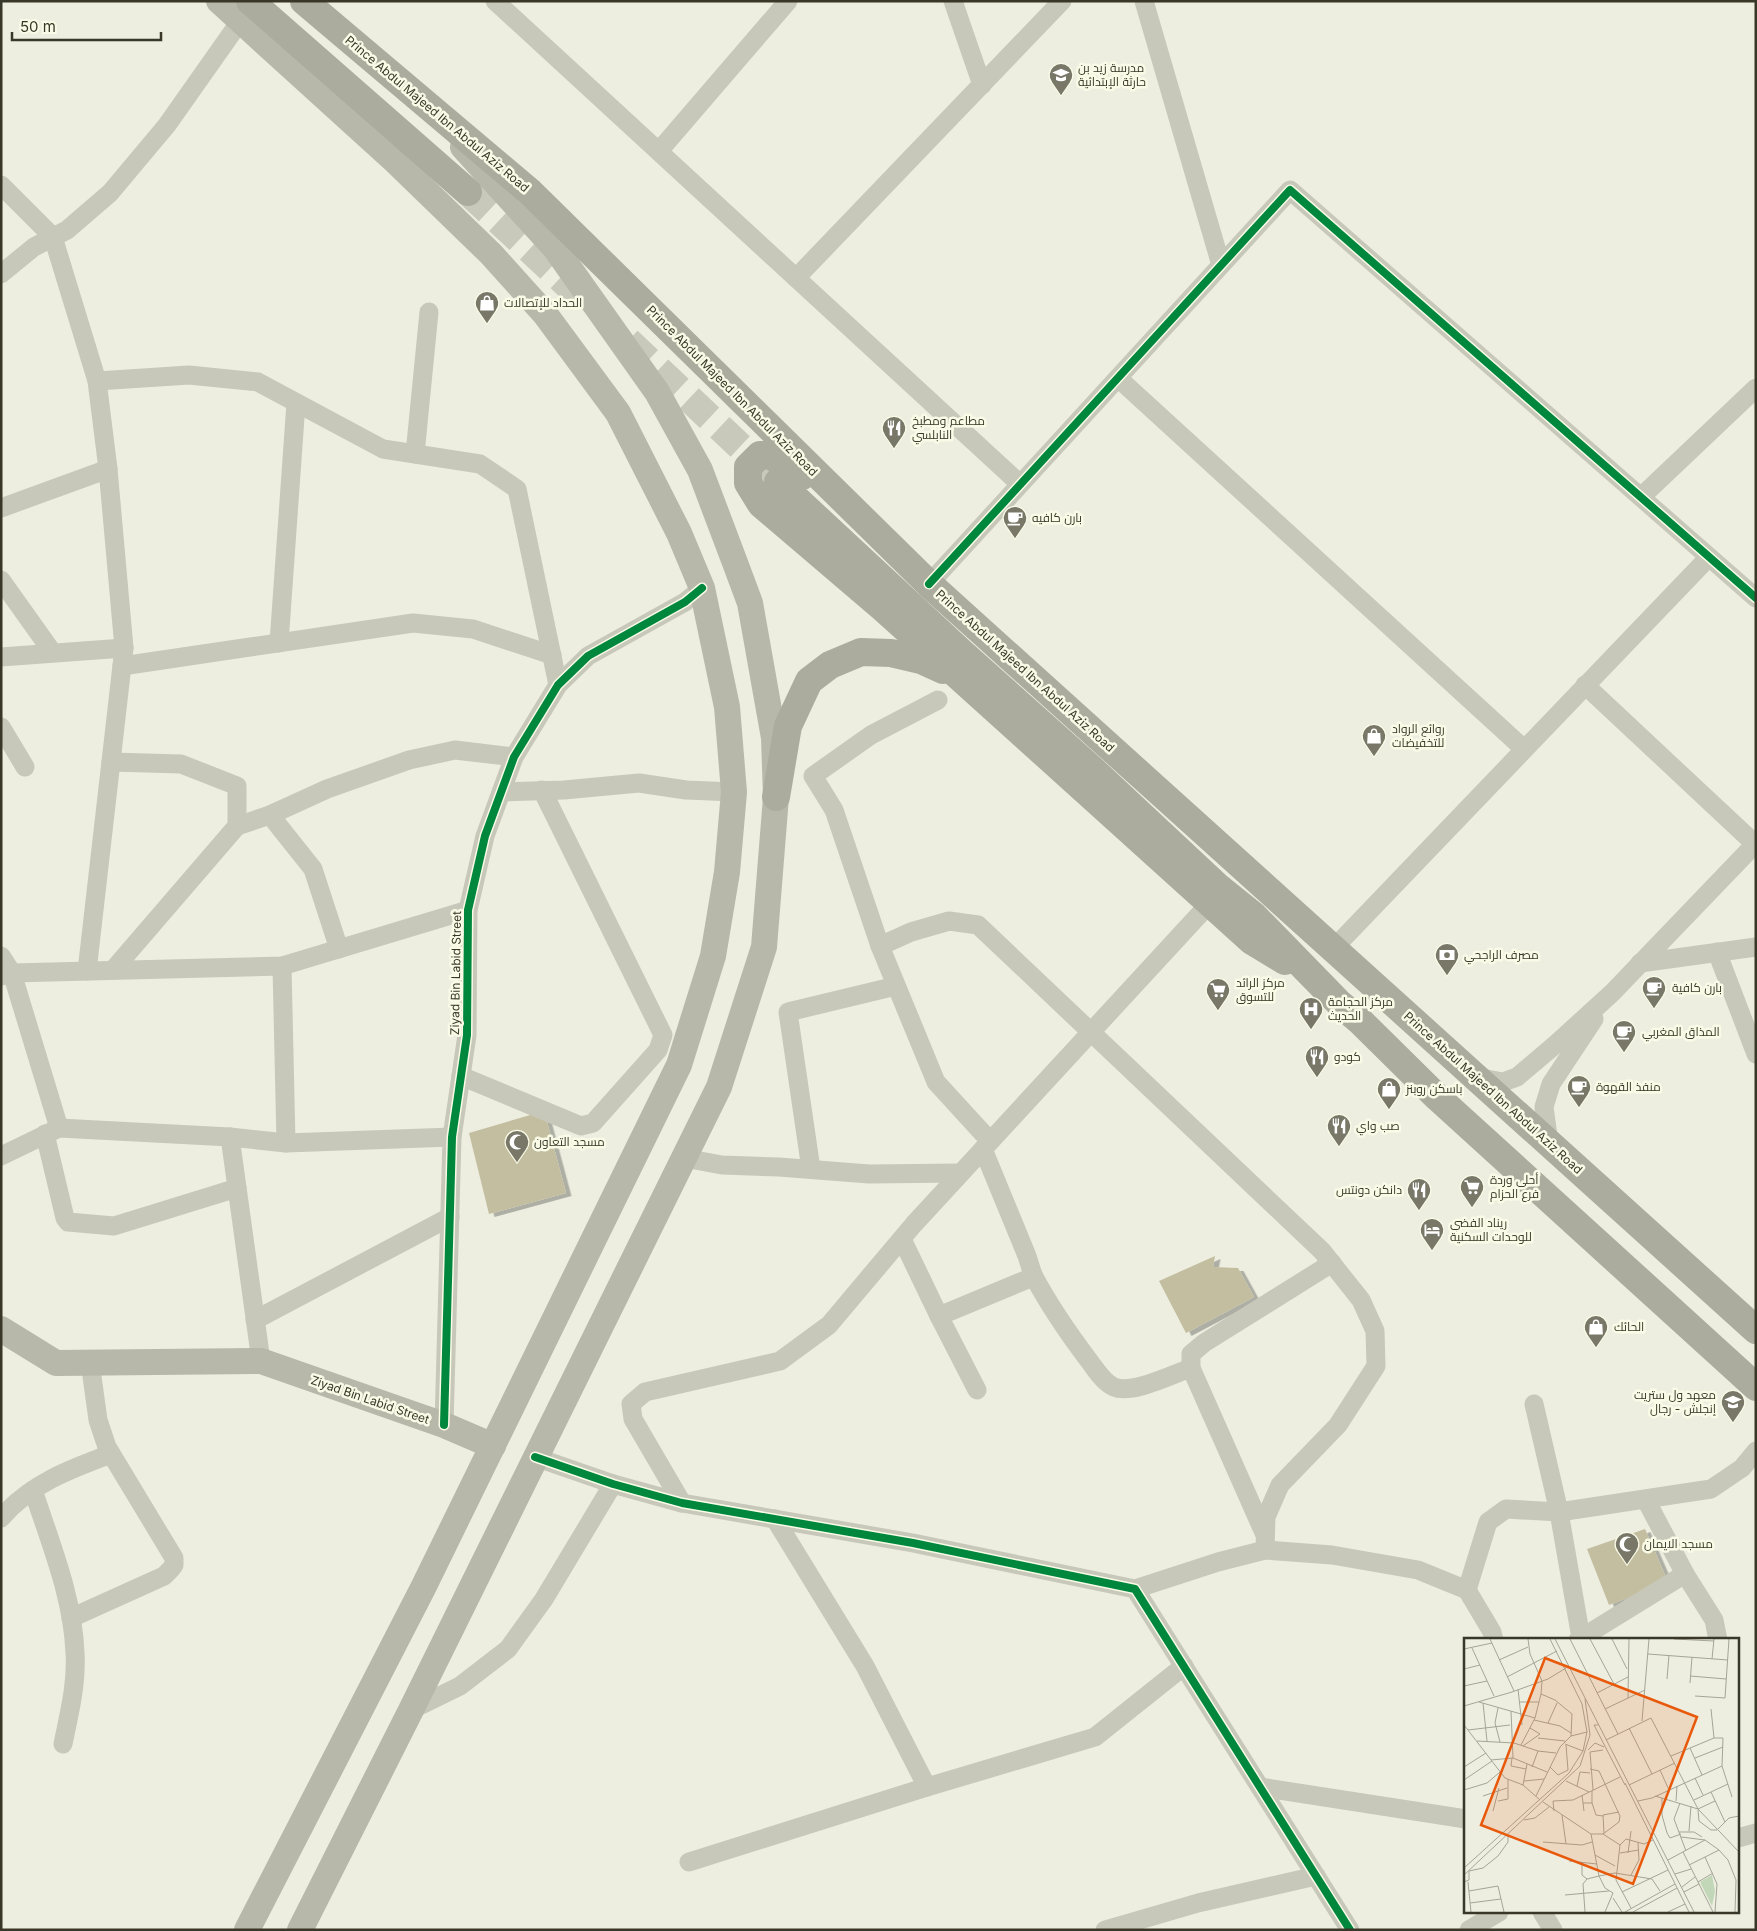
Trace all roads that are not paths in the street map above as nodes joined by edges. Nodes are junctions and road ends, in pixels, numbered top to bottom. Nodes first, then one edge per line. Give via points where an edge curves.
1 (219, 1) edge
2 (304, 1) edge
3 (495, 1) edge
4 (788, 1) edge
5 (953, 1) edge
6 (1062, 1) edge
7 (1144, 1) edge
8 (245, 11) edge
9 (982, 85) junction
10 (416, 96) junction
11 (659, 151) junction
12 (1, 185) edge
13 (468, 192) tunnel mouth
14 (53, 237) junction
15 (1221, 265) junction
16 (1, 274) edge
17 (796, 278) junction
18 (429, 312) dead end
19 (1118, 378) junction
20 (97, 381) junction
21 (1756, 388) edge
22 (296, 403) junction
23 (415, 454) junction
24 (108, 469) junction
25 (778, 482) tunnel mouth
26 (1020, 484) junction
27 (1641, 498) junction
28 (1, 508) edge
29 (852, 508) junction
30 (1709, 557) junction
31 (1, 580) edge
32 (929, 584) junction
33 (702, 588) junction
34 (1756, 598) edge
35 (280, 643) junction
36 (53, 653) junction
37 (552, 655) junction
38 (1, 657) edge
39 (123, 657) junction
40 (960, 678) junction
41 (558, 685) junction
42 (1585, 685) junction
43 (938, 700) dead end
44 (1, 727) edge
45 (1524, 749) junction
46 (514, 757) junction
47 (111, 762) junction
48 (25, 767) dead end
49 (542, 790) junction
50 (501, 792) junction
51 (734, 792) junction
52 (776, 796) junction
53 (270, 815) junction
54 (237, 826) junction
55 (1755, 844) edge
56 (1210, 904) junction
57 (468, 910) junction
58 (880, 946) junction
59 (1756, 947) edge
60 (339, 949) junction
61 (1333, 949) junction
62 (1717, 952) junction
63 (1, 956) edge
64 (1640, 963) junction
65 (282, 966) junction
66 (113, 970) junction
67 (87, 971) junction
68 (7, 975) edge
69 (1319, 981) junction
70 (896, 986) junction
71 (1612, 993) junction
72 (1092, 1031) junction
73 (1756, 1054) edge
74 (461, 1076) junction
75 (1476, 1077) junction
76 (52, 1131) junction
77 (230, 1137) junction
78 (452, 1137) junction
79 (1549, 1143) junction
80 (286, 1144) junction
81 (986, 1145) junction
82 (1, 1156) edge
83 (684, 1158) junction
84 (811, 1170) junction
85 (960, 1174) junction
86 (237, 1188) junction
87 (450, 1217) junction
88 (902, 1238) junction
89 (1332, 1263) junction
90 (1033, 1275) junction
91 (939, 1316) junction
92 (255, 1320) junction
93 (1, 1329) edge
94 (1756, 1330) edge
95 (261, 1361) junction
96 (90, 1362) junction
97 (1191, 1368) junction
98 (1756, 1387) edge
99 (977, 1390) dead end
100 (1534, 1404) dead end
101 (444, 1426) junction
102 (492, 1446) junction
103 (1756, 1451) edge
104 (111, 1454) junction
105 (535, 1458) junction
106 (613, 1484) junction
107 (33, 1490) junction
108 (1646, 1500) junction
109 (682, 1503) junction
110 (1558, 1512) junction
111 (1, 1518) edge
112 (775, 1519) junction
113 (1266, 1544) junction
114 (1685, 1574) junction
115 (1135, 1589) junction
116 (1467, 1590) junction
117 (70, 1618) junction
118 (1494, 1638) edge
119 (1580, 1638) edge
120 (1582, 1638) edge
121 (1718, 1638) edge
122 (1184, 1666) junction
123 (411, 1710) junction
124 (63, 1744) dead end
125 (927, 1787) junction
126 (1260, 1787) junction
127 (1464, 1819) edge
128 (1756, 1833) edge
129 (1740, 1837) edge
130 (689, 1862) dead end
131 (1316, 1876) junction
132 (1496, 1914) edge
133 (1543, 1914) edge
134 (1159, 1922) edge
135 (304, 1927) edge
136 (247, 1930) edge
137 (1105, 1930) edge
138 (1350, 1930) edge
139 (1469, 1930) edge
140 (1553, 1930) edge

1 - 8 main road
2 - 10 main road, Prince Abdul Majeed Ibn Abdul Aziz Road
3 - 11 street
4 - 11 street
5 - 9 street
6 - 9 street
7 - 15 street
8 - 13 main road
8 - 14 street via 167,125 110,193 67,230
8 - 33 main road via 491,254 546,314 618,412 679,533
9 - 17 street
10 - 29 main road, Prince Abdul Majeed Ibn Abdul Aziz Road via 530,192
10 - 52 main road via 555,248 657,392 700,470 750,603 774,738
11 - 17 street
12 - 14 street
14 - 16 street via 34,247
14 - 20 street
15 - 19 street
15 - 27 street via 1290,190
17 - 26 street
18 - 23 street
19 - 26 street
19 - 45 street
20 - 22 street via 189,375 258,382
20 - 24 street
21 - 27 street
22 - 23 street via 383,449
22 - 35 street
23 - 37 street via 480,464 517,489
24 - 28 street
24 - 39 street
25 - 69 main road via 1218,887 1254,916
26 - 32 street
27 - 30 street
29 - 32 main road, Prince Abdul Majeed Ibn Abdul Aziz Road
29 - 40 main road via 770,455 760,455 748,467 748,484 761,504 884,608
30 - 34 street
30 - 42 street
31 - 36 street
32 - 61 main road, Prince Abdul Majeed Ibn Abdul Aziz Road
33 - 41 street, Ziyad Bin Labid Street via 685,602 588,656
33 - 51 main road via 726,707
35 - 37 street via 413,622 472,629
35 - 39 street
36 - 38 street
36 - 39 street
37 - 41 street
39 - 47 street
40 - 52 main road via 921,660 891,653 861,652 830,665 809,681 788,726
40 - 56 main road
41 - 46 street, Ziyad Bin Labid Street
42 - 45 street
42 - 55 street
43 - 58 street via 871,735 813,776 834,810
44 - 48 street
45 - 61 street
46 - 50 street, Ziyad Bin Labid Street
46 - 53 street via 455,750 409,760
47 - 54 street via 181,764 238,786
47 - 67 street
49 - 50 street
49 - 51 street via 639,782 686,790
49 - 74 street via 663,1035 658,1050 592,1123 582,1126
50 - 57 street, Ziyad Bin Labid Street via 486,836
51 - 102 main road via 727,872 713,956 678,1065
52 - 83 main road via 764,946 719,1087
53 - 54 street
53 - 60 street via 313,870
54 - 66 street
55 - 64 street
56 - 69 main road via 1252,942
56 - 72 street
57 - 60 street
57 - 74 street, Ziyad Bin Labid Street via 467,1035
58 - 70 street
58 - 72 street via 911,932 949,921 978,925
59 - 62 street
60 - 65 street
61 - 75 main road, Prince Abdul Majeed Ibn Abdul Aziz Road
62 - 64 street
62 - 73 street
63 - 68 street
64 - 71 street
65 - 66 street
65 - 80 street
66 - 67 street
67 - 68 street
68 - 76 street
69 - 98 main road via 1437,1097
70 - 81 street via 936,1082
70 - 84 street via 788,1012
71 - 75 street via 1517,1077 1503,1082
71 - 79 street via 1551,1084 1544,1107
72 - 81 street
72 - 89 street
74 - 78 street, Ziyad Bin Labid Street
75 - 79 main road, Prince Abdul Majeed Ibn Abdul Aziz Road
76 - 77 street
76 - 82 street
76 - 86 street via 68,1222 114,1226
77 - 80 street
77 - 86 street
78 - 80 street
78 - 87 street, Ziyad Bin Labid Street
79 - 94 main road, Prince Abdul Majeed Ibn Abdul Aziz Road
81 - 85 street
81 - 90 street
83 - 84 street via 722,1165
83 - 105 main road
84 - 85 street
85 - 88 street
86 - 92 street
87 - 92 street
87 - 101 street, Ziyad Bin Labid Street
88 - 91 street
88 - 109 street via 829,1326 780,1361 645,1392 631,1404 634,1419
89 - 97 street via 1204,1343 1192,1354
89 - 113 street via 1361,1300 1375,1331 1376,1366 1338,1425 1280,1485 1266,1517
90 - 91 street
90 - 97 street via 1061,1324 1102,1377 1114,1387 1143,1386
91 - 99 street
92 - 95 street
93 - 96 main road, Ziyad Bin Labid Street via 56,1363
95 - 96 main road, Ziyad Bin Labid Street
95 - 101 main road, Ziyad Bin Labid Street
96 - 104 street via 98,1420
97 - 113 street
100 - 110 street
101 - 102 main road
102 - 136 main road via 423,1588
103 - 108 street via 1742,1468 1711,1489
104 - 107 street via 50,1478
104 - 117 street via 174,1558 174,1565 164,1576
105 - 106 street
105 - 123 main road
106 - 109 street
106 - 123 street via 544,1599 508,1649 460,1686
107 - 111 street
107 - 117 street via 64,1588
108 - 110 street
108 - 114 street
109 - 112 street
110 - 116 street via 1506,1509 1488,1522
110 - 119 street
112 - 115 street via 913,1543
112 - 125 street via 865,1666
113 - 115 street
113 - 116 street via 1418,1570
114 - 120 street
114 - 121 street via 1714,1620
115 - 122 street
116 - 118 street
117 - 124 street via 76,1654 75,1676
122 - 125 street via 1095,1737
122 - 126 street
123 - 135 main road
125 - 130 street
126 - 127 street
126 - 131 street
128 - 129 street
131 - 134 street via 1207,1901
131 - 138 street
132 - 139 street
133 - 140 street
134 - 137 street

